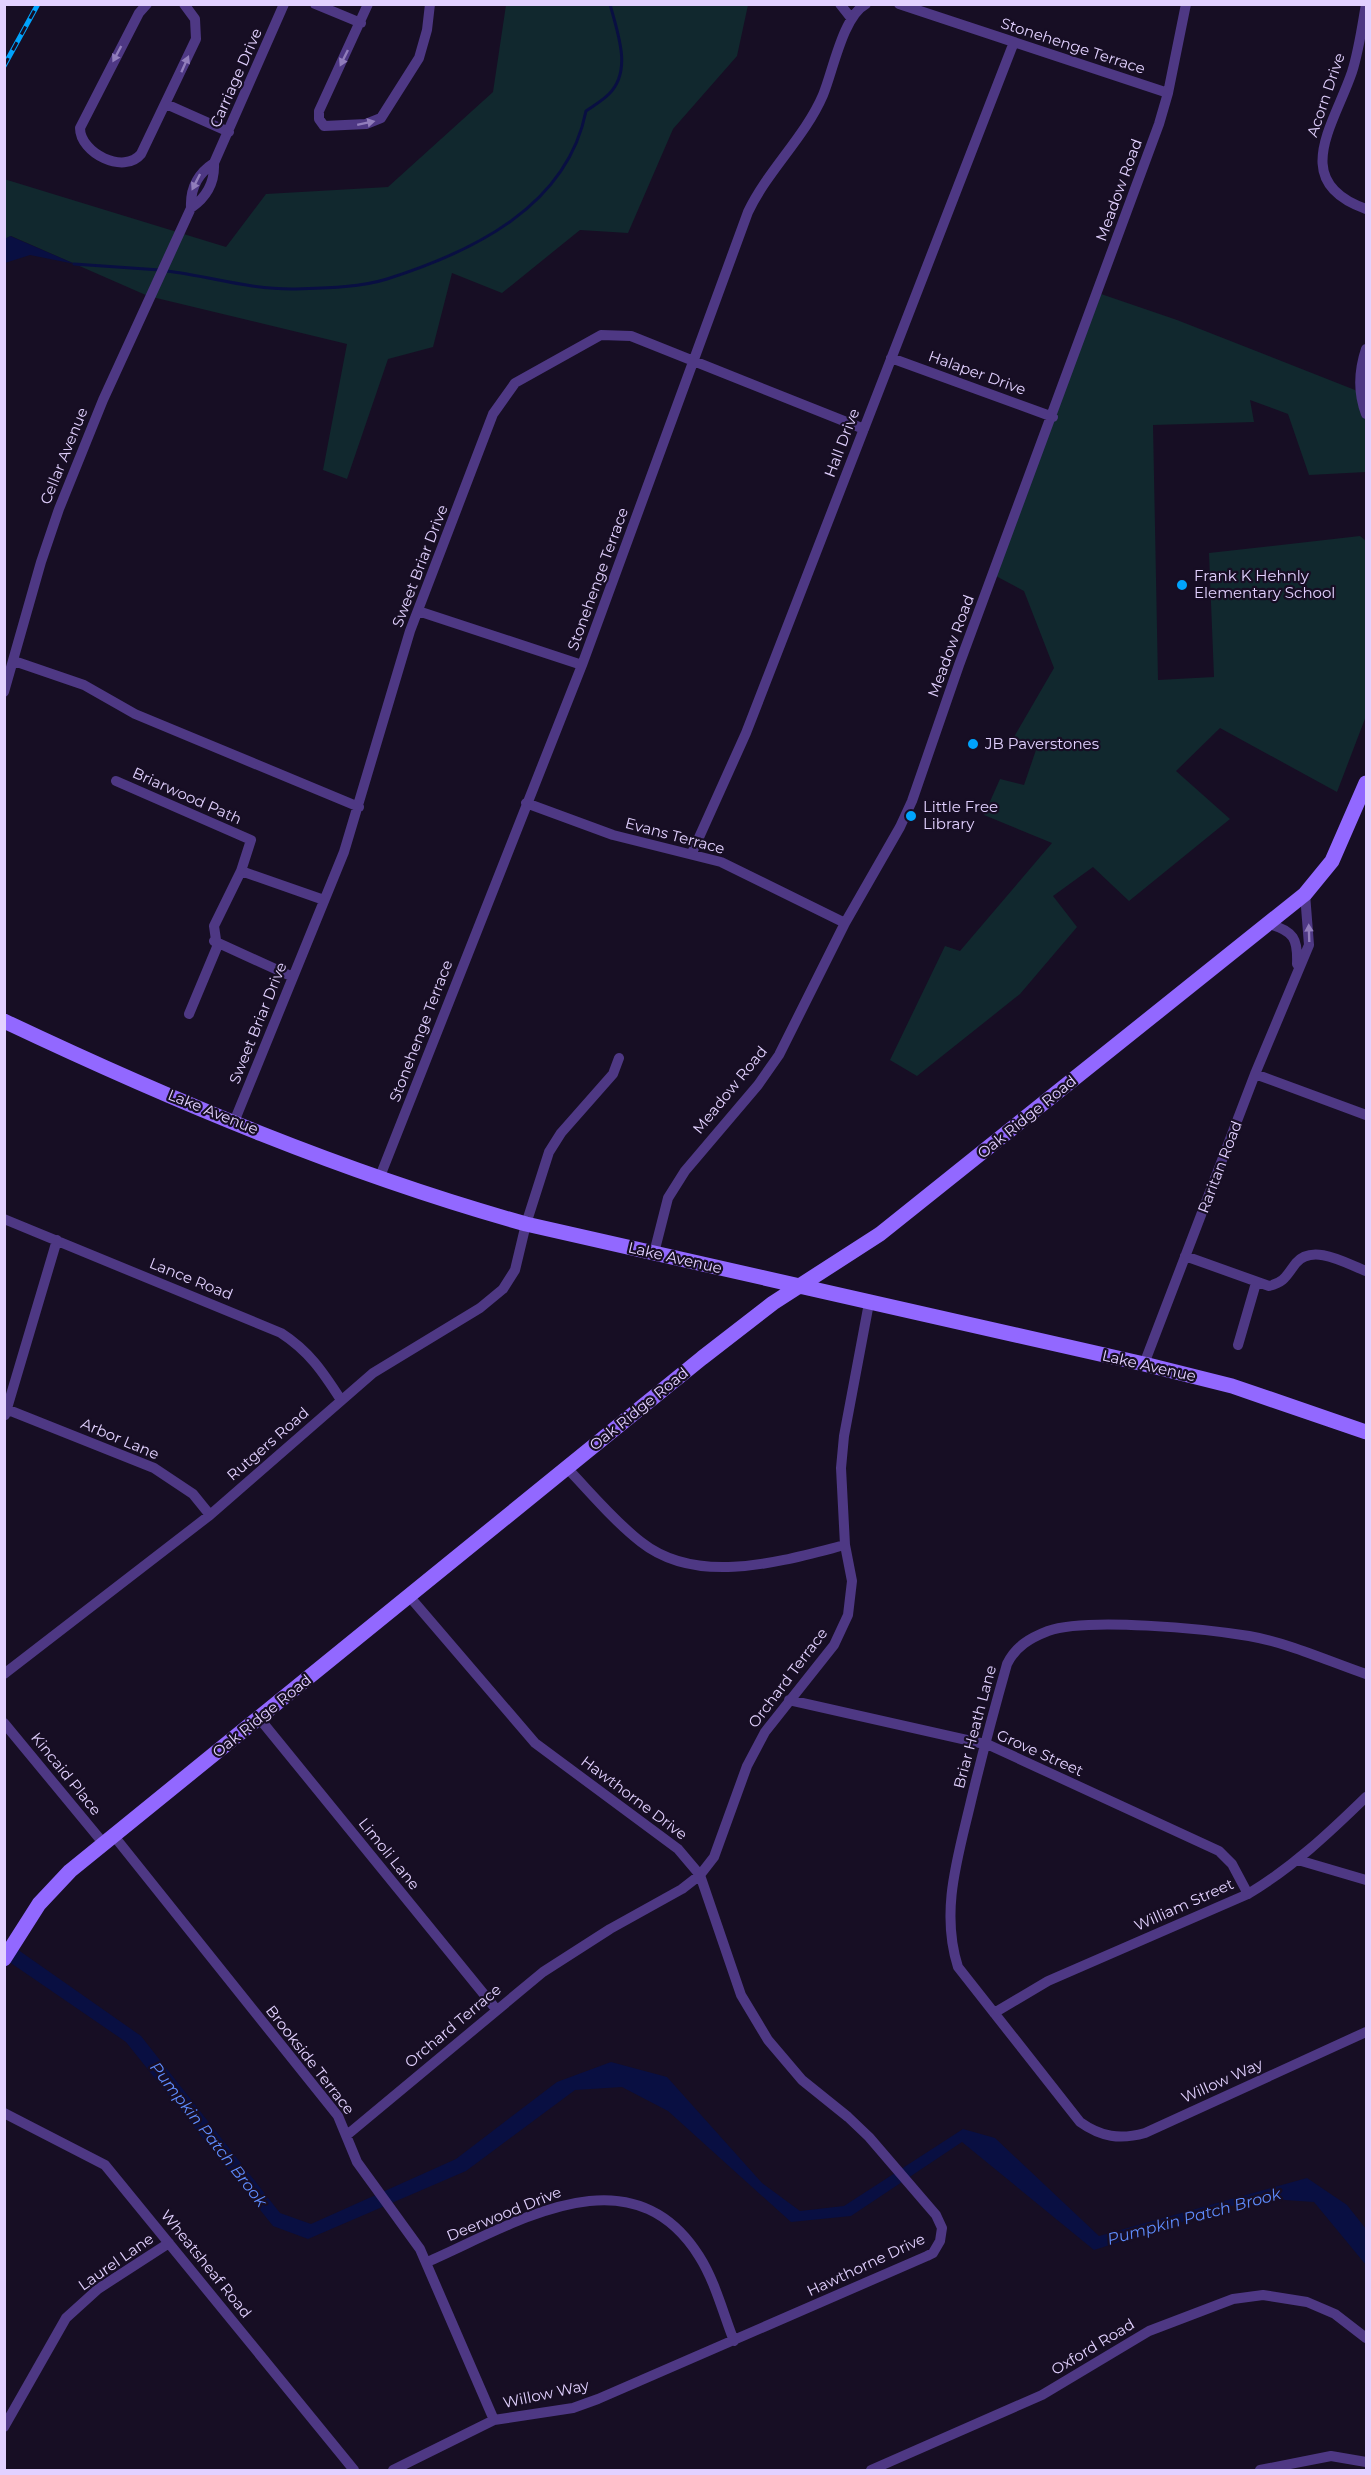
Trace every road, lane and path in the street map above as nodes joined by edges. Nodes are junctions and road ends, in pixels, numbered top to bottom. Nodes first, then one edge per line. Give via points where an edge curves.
1 (147, 4) edge
2 (184, 4) edge
3 (284, 4) edge
4 (315, 4) edge
5 (368, 4) edge
6 (430, 4) edge
7 (840, 4) edge
8 (866, 4) edge
9 (899, 4) edge
10 (1186, 4) edge
11 (1366, 4) edge
12 (851, 18) junction
13 (361, 23) junction
14 (1014, 42) junction
15 (1168, 93) junction
16 (166, 104) junction
17 (230, 132) junction
18 (1366, 209) edge
19 (176, 241) joint
20 (1366, 349) edge
21 (891, 358) junction
22 (693, 361) junction
23 (1366, 414) edge
24 (1053, 417) junction
25 (864, 429) junction
26 (418, 611) junction
27 (14, 661) junction
28 (582, 665) junction
29 (4, 692) edge
30 (116, 781) dead end
31 (1366, 783) edge
32 (526, 804) junction
33 (359, 807) junction
34 (692, 853) junction
35 (241, 870) junction
36 (1305, 894) junction
37 (324, 900) junction
38 (845, 922) junction
39 (1269, 924) junction
40 (214, 941) junction
41 (1297, 970) junction
42 (293, 976) junction
43 (189, 1014) dead end
44 (4, 1021) edge
45 (619, 1058) dead end
46 (1255, 1074) junction
47 (1366, 1114) edge
48 (234, 1122) junction
49 (379, 1179) junction
50 (4, 1219) edge
51 (526, 1224) junction
52 (57, 1240) junction
53 (654, 1253) junction
54 (1185, 1256) junction
55 (1366, 1271) edge
56 (1256, 1283) junction
57 (798, 1286) junction
58 (869, 1303) junction
59 (1238, 1345) dead end
60 (1144, 1364) junction
61 (341, 1400) junction
62 (5, 1412) edge
63 (1366, 1432) edge
64 (567, 1468) junction
65 (210, 1515) junction
66 (845, 1545) junction
67 (409, 1596) junction
68 (4, 1674) edge
69 (1366, 1674) edge
70 (789, 1700) junction
71 (259, 1718) junction
72 (4, 1723) edge
73 (985, 1744) junction
74 (1366, 1797) edge
75 (109, 1840) junction
76 (1298, 1860) junction
77 (700, 1875) junction
78 (1366, 1880) edge
79 (1248, 1894) junction
80 (4, 1959) edge
81 (496, 2009) junction
82 (994, 2013) junction
83 (1366, 2032) edge
84 (4, 2113) edge
85 (1087, 2127) joint
86 (347, 2135) junction
87 (169, 2243) junction
88 (427, 2262) junction
89 (774, 2323) joint
90 (1366, 2338) edge
91 (734, 2341) junction
92 (495, 2420) junction
93 (4, 2427) edge
94 (1366, 2462) edge
95 (354, 2470) edge
96 (393, 2470) edge
97 (871, 2470) edge
98 (1260, 2470) edge

1 -> 16 street via 139,12 82,122 81,138 93,151 129,164 141,154
16 -> 2 street via 196,39 195,19
3 - 17 street, Carriage Drive
4 - 13 street
5 - 13 street
13 -> 6 street via 319,111 324,126 366,124 381,118 419,58
7 - 12 street
8 - 12 street, Stonehenge Terrace
9 - 14 street, Stonehenge Terrace
10 - 15 street, Meadow Road
11 - 18 street, Acorn Drive via 1352,71 1321,160 1326,180 1335,192
12 - 22 street, Stonehenge Terrace via 822,96 758,190
14 - 15 street, Stonehenge Terrace
14 - 21 street, Hall Drive
15 - 24 street, Meadow Road
16 - 17 street
17 - 19 street, Carriage Drive via 191,194 191,208
19 - 27 street, Cellar Avenue via 59,509
20 - 23 street via 1360,380
21 - 24 street, Halaper Drive
21 - 25 street, Hall Drive
22 - 25 street, Sweet Briar Drive
22 - 26 street, Sweet Briar Drive via 631,336 609,333 515,382 493,414
22 - 28 street, Stonehenge Terrace
24 - 38 street, Meadow Road via 912,801
25 - 34 street, Hall Drive via 746,732
26 - 28 street
26 - 33 street, Sweet Briar Drive
27 - 29 street, Cellar Avenue
27 - 33 street via 84,685 135,714
28 - 32 street, Stonehenge Terrace
30 - 35 street, Briarwood Path via 251,840
31 - 36 street via 1332,861
32 - 34 street, Evans Terrace via 614,835
32 - 49 street, Stonehenge Terrace
33 - 37 street, Sweet Briar Drive
34 - 38 street, Evans Terrace via 721,862
35 - 37 street
35 - 40 street, Briarwood Path via 214,926
36 - 39 street, Oak Ridge Road
41 -> 36 street, Raritan Road via 1310,945
37 - 42 street, Sweet Briar Drive
38 - 53 street, Meadow Road via 779,1055 685,1171 668,1198
39 - 41 street, Raritan Road via 1285,928 1293,936 1298,948
39 - 57 street, Oak Ridge Road via 879,1234
40 - 42 street
40 - 43 street, Briarwood Path via 217,947
41 - 46 street, Raritan Road
42 - 48 street, Sweet Briar Drive
44 - 48 street, Lake Avenue
45 - 51 street, Rutgers Road via 613,1074 549,1152
46 - 47 street
46 - 54 street, Raritan Road
48 - 49 street, Lake Avenue
49 - 51 street, Lake Avenue
50 - 52 street, Lance Road
51 - 53 street, Lake Avenue
51 - 61 street, Rutgers Road via 515,1270 503,1289 480,1308 373,1373
52 - 61 street, Lance Road via 282,1333 303,1347 319,1365
52 - 62 street
53 - 57 street, Lake Avenue
54 - 56 street
54 - 60 street, Raritan Road
55 - 56 street via 1312,1254 1301,1258 1282,1282 1269,1286
56 - 59 street
57 - 58 street, Lake Avenue
57 - 64 street, Oak Ridge Road
58 - 60 street, Lake Avenue
58 - 66 street, Orchard Terrace via 844,1436 841,1468
60 - 63 street, Lake Avenue via 1232,1386
61 - 65 street, Rutgers Road
62 - 65 street, Arbor Lane via 154,1468 193,1494
64 - 66 street via 643,1544 686,1564 712,1568 744,1566
64 - 67 street, Oak Ridge Road
65 - 68 street, Rutgers Road
66 - 70 street, Orchard Terrace via 852,1581 844,1626 834,1646
67 - 71 street, Oak Ridge Road
67 - 77 street, Hawthorne Drive via 535,1743 678,1849
69 - 73 street, Briar Heath Lane via 1250,1636 1082,1625 1050,1630 1013,1652
70 - 73 street, Grove Street
70 - 77 street, Orchard Terrace via 765,1732 747,1766 714,1857
71 - 75 street, Oak Ridge Road
71 - 81 street, Limoli Lane
72 - 75 street, Kincaid Place
73 - 79 street, Grove Street via 1219,1851 1232,1864
73 - 82 street, Briar Heath Lane via 952,1886 949,1922 950,1943 958,1967
74 - 76 street, William Street
75 - 80 street, Oak Ridge Road via 49,1891
75 - 86 street, Brookside Terrace via 338,2116
76 - 78 street
76 - 79 street, William Street
77 - 81 street, Orchard Terrace via 576,1950
77 - 89 street, Hawthorne Drive via 741,1995 768,2040 802,2080 848,2117 936,2215 942,2228 933,2253
79 - 82 street, William Street via 1048,1981
81 - 86 street, Orchard Terrace
82 - 85 street, Briar Heath Lane
83 - 85 street, Willow Way via 1145,2133 1114,2137
84 - 87 street, Wheatsheaf Road via 105,2165
86 - 88 street, Brookside Terrace via 357,2162 395,2210
87 - 93 street, Laurel Lane via 98,2289 66,2318
87 - 95 street, Wheatsheaf Road
88 - 91 street, Deerwood Drive via 558,2206 595,2199 620,2201 666,2221 693,2248 706,2269
88 - 92 street, Brookside Terrace
89 - 91 street, Willow Way
90 - 97 street, Oxford Road via 1335,2314 1307,2302 1278,2296 1233,2299 1149,2331 1042,2395
91 - 92 street, Willow Way via 573,2408
92 - 96 street, Willow Way
94 - 98 street via 1331,2456

